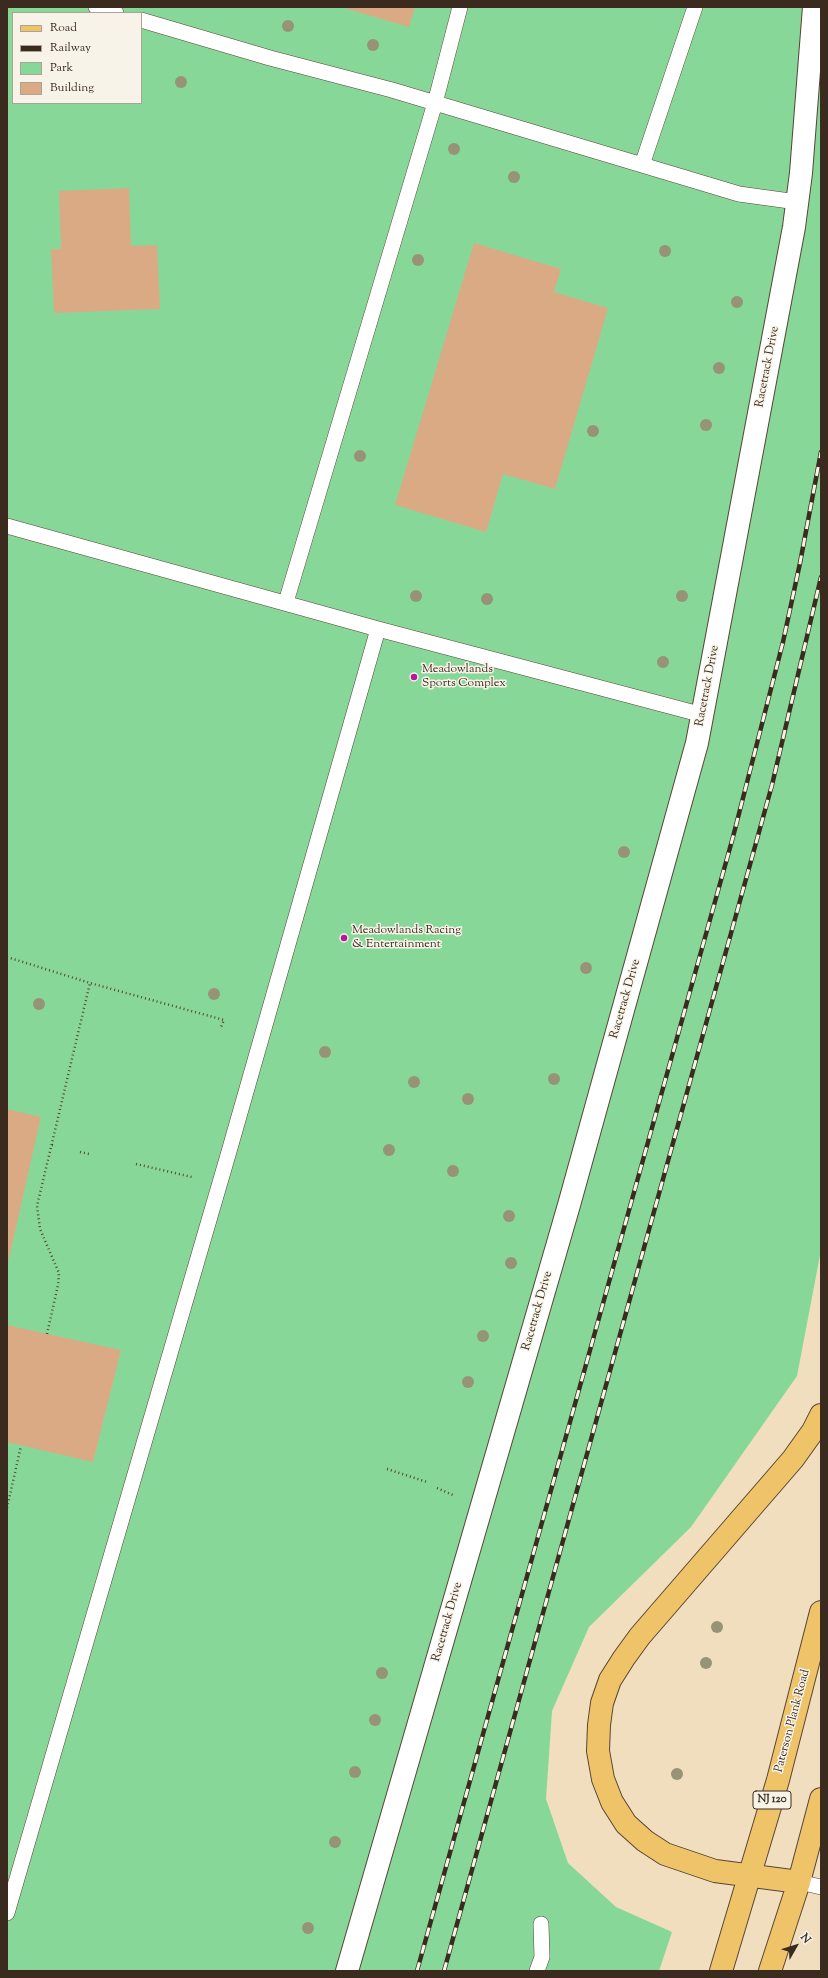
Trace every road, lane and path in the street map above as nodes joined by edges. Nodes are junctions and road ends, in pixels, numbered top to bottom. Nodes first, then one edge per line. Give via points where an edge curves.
1 (96, 7) edge
2 (460, 7) edge
3 (695, 7) edge
4 (814, 7) edge
5 (113, 12) edge
6 (142, 20) edge
7 (435, 103) junction
8 (642, 165) junction
9 (797, 202) junction
10 (7, 526) edge
11 (286, 602) junction
12 (378, 629) junction
13 (703, 715) junction
14 (7, 957) edge
15 (90, 983) junction
16 (221, 1027) dead end
17 (52, 1145) junction
18 (56, 1146) dead end
19 (80, 1152) dead end
20 (89, 1154) dead end
21 (136, 1164) dead end
22 (192, 1177) dead end
23 (47, 1334) dead end
24 (821, 1414) edge
25 (22, 1446) dead end
26 (387, 1469) dead end
27 (427, 1482) dead end
28 (7, 1508) edge
29 (821, 1612) edge
30 (821, 1799) edge
31 (750, 1875) junction
32 (799, 1882) junction
33 (821, 1887) edge
34 (7, 1913) edge
35 (541, 1924) dead end
36 (347, 1971) edge
37 (537, 1971) edge
38 (721, 1971) edge
39 (770, 1971) edge

1 - 5 lane
2 - 7 lane
3 - 8 lane
4 - 9 street, Racetrack Drive
6 - 7 lane
7 - 8 lane
7 - 11 lane
8 - 9 lane via 739,194
9 - 13 street, Racetrack Drive via 793,235
10 - 11 lane
11 - 12 lane
12 - 13 lane
12 - 34 lane
13 - 36 street, Racetrack Drive via 569,1205
14 - 15 path
15 - 16 path via 224,1020
15 - 17 path
17 - 18 path
17 - 23 path via 37,1206 40,1229 59,1274
19 - 20 path
21 - 22 path
24 - 31 main road via 793,1459 640,1636 610,1680 602,1703 598,1751 603,1779 612,1802 626,1824 644,1841 665,1854 715,1871
25 - 28 path
26 - 27 path
29 - 31 main road, Paterson Plank Road / NJ 120 via 793,1724
30 - 32 main road
31 - 32 main road
31 - 38 main road, NJ 120
32 - 33 lane
32 - 39 main road
35 - 37 lane via 542,1958

